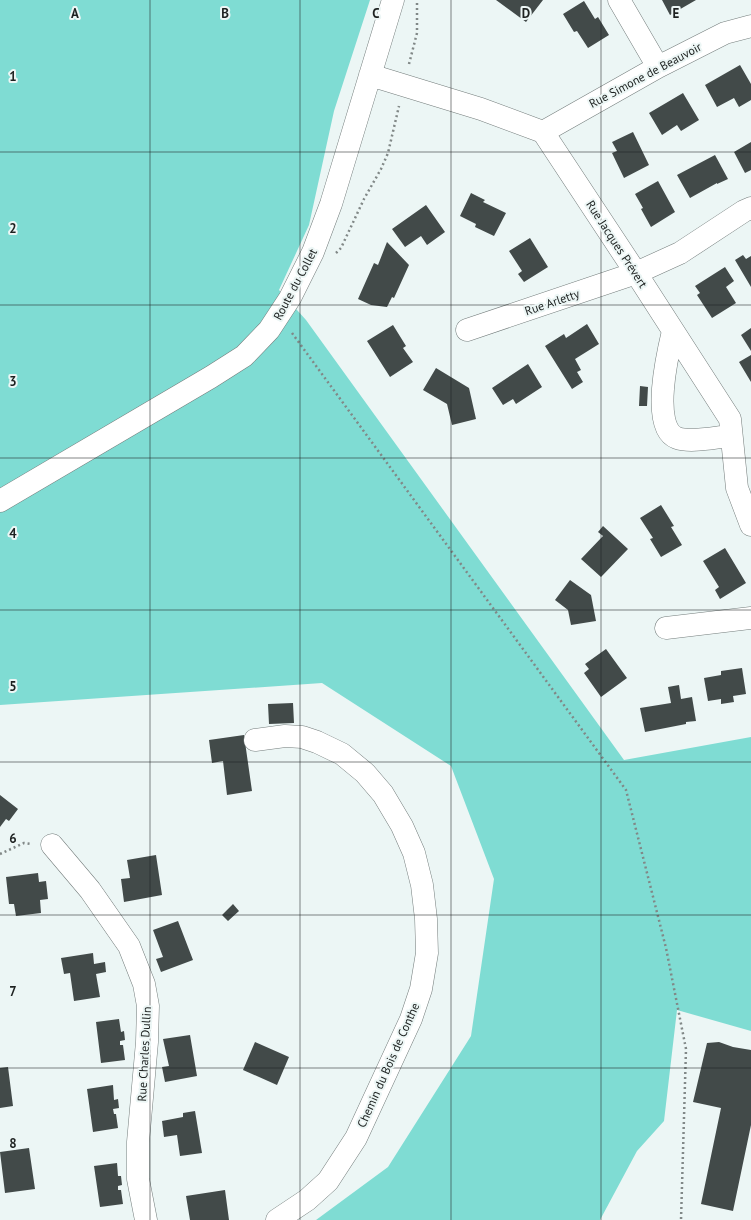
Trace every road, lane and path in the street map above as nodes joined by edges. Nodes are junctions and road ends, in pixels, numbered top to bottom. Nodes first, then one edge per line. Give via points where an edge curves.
1 (393, 0) edge
2 (416, 0) edge
3 (619, 0) edge
4 (751, 26) edge
5 (658, 67) junction
6 (370, 75) junction
7 (403, 85) junction
8 (543, 132) junction
9 (751, 208) edge
10 (313, 252) junction
11 (636, 273) junction
12 (279, 315) junction
13 (467, 330) dead end
14 (673, 331) junction
15 (732, 436) junction
16 (0, 501) edge
17 (751, 525) edge
18 (751, 618) edge
19 (666, 628) dead end
20 (255, 740) dead end
21 (52, 845) joint
22 (0, 854) edge
23 (146, 1220) edge
24 (277, 1220) edge
25 (681, 1220) edge

1 - 6 street, Route du Collet
2 - 7 path via 417,33
3 - 5 street
4 - 5 street, Rue Simone de Beauvoir via 725,33
5 - 8 street, Rue Simone de Beauvoir
6 - 7 street
6 - 10 street, Route du Collet via 331,204
7 - 8 street via 481,109
7 - 10 path via 388,153 341,248 331,254
8 - 11 street, Rue Jacques Prévert
9 - 11 street, Rue Arletty via 744,210 680,254
10 - 12 street, Route du Collet
11 - 13 street, Rue Arletty
11 - 14 street, Rue Jacques Prévert
12 - 16 street, Route du Collet via 269,330 244,356
12 - 25 path via 626,790 666,948 686,1049
14 - 15 street, Rue Jacques Prévert via 730,419
14 - 15 street via 665,365 662,404 665,427 676,438 692,440
15 - 17 street, Rue Jacques Prévert via 737,488
18 - 19 street
20 - 24 street, Chemin du Bois de Conthe via 285,736 302,737 342,754 365,773 383,794 414,853 422,885 426,919 427,953 421,989 411,1019 356,1138 328,1181 308,1200
21 - 22 path via 24,843
21 - 23 street, Rue Charles Dullin via 90,890 129,946 144,984 148,1006 138,1142 138,1179

